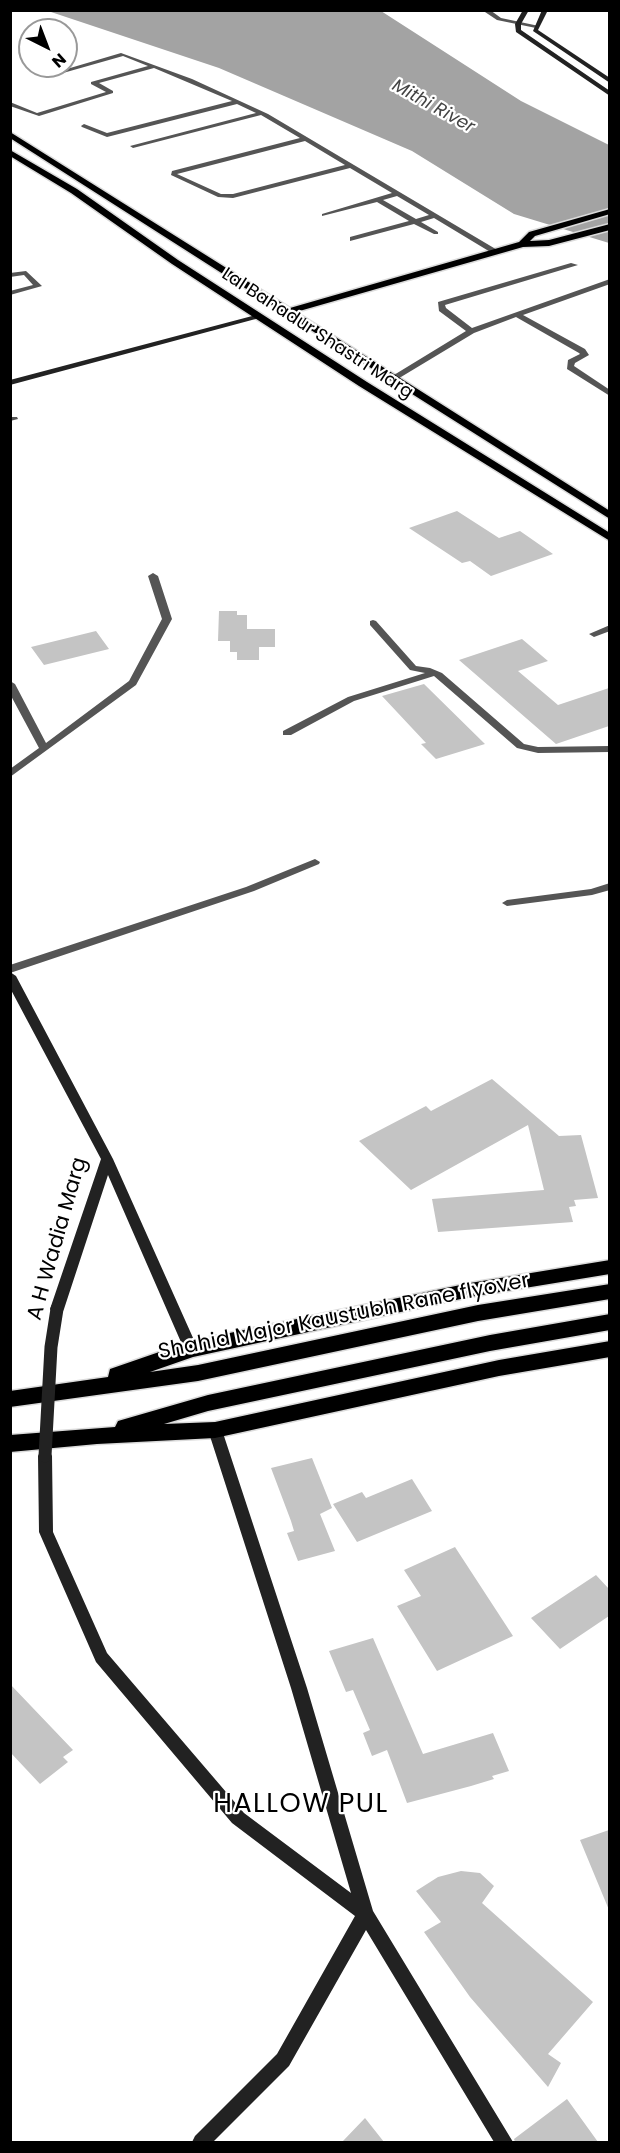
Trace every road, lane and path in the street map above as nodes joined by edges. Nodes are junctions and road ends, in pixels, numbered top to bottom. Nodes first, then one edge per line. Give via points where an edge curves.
1 (485, 10) edge
2 (526, 10) edge
3 (545, 10) edge
4 (518, 24) junction
5 (536, 26) junction
6 (154, 66) junction
7 (78, 67) edge
8 (609, 81) edge
9 (609, 94) edge
10 (237, 102) junction
11 (10, 104) edge
12 (262, 113) junction
13 (84, 126) dead end
14 (10, 134) edge
15 (305, 139) junction
16 (132, 146) dead end
17 (10, 152) edge
18 (349, 166) junction
19 (89, 186) junction
20 (74, 191) junction
21 (396, 194) junction
22 (377, 200) junction
23 (609, 211) edge
24 (324, 215) dead end
25 (433, 216) junction
26 (416, 221) junction
27 (609, 227) edge
28 (436, 233) dead end
29 (353, 239) dead end
30 (522, 244) junction
31 (495, 251) junction
32 (200, 255) junction
33 (175, 262) junction
34 (574, 265) dead end
35 (10, 275) edge
36 (609, 281) edge
37 (10, 293) edge
38 (288, 312) junction
39 (518, 315) junction
40 (259, 317) junction
41 (471, 331) junction
42 (393, 378) junction
43 (10, 383) edge
44 (609, 394) edge
45 (609, 516) edge
46 (609, 538) edge
47 (153, 576) dead end
48 (373, 623) dead end
49 (609, 628) edge
50 (594, 634) dead end
51 (434, 673) junction
52 (10, 684) edge
53 (287, 733) dead end
54 (44, 748) junction
55 (609, 749) edge
56 (10, 774) edge
57 (315, 862) dead end
58 (609, 886) edge
59 (507, 903) dead end
60 (10, 969) edge
61 (10, 976) edge
62 (107, 1159) junction
63 (609, 1267) edge
64 (609, 1291) edge
65 (609, 1322) edge
66 (191, 1349) junction
67 (609, 1349) edge
68 (87, 1386) junction
69 (10, 1399) edge
70 (215, 1430) junction
71 (97, 1436) junction
72 (10, 1444) edge
73 (366, 1914) junction
74 (201, 2142) edge
75 (504, 2142) edge

1 - 4 street
2 - 4 street
3 - 5 street
4 - 5 street
4 - 9 street via 518,31
5 - 8 street via 537,32
6 - 7 street via 123,54
6 - 10 street
6 - 11 street via 93,83 111,92 37,115
10 - 12 street
10 - 13 street via 107,135
12 - 15 street
12 - 16 street
14 - 19 main road, Lal Bahadur Shastri Marg
15 - 18 street
15 - 18 street via 174,172 174,176 220,196 233,196
17 - 20 main road, Lal Bahadur Shastri Marg
18 - 21 street
19 - 20 main road
19 - 32 main road, Lal Bahadur Shastri Marg
20 - 33 main road, Lal Bahadur Shastri Marg
21 - 22 street
21 - 25 street
22 - 24 street
22 - 26 street
23 - 30 main road via 532,234
25 - 26 street
25 - 31 street
26 - 28 street
26 - 29 street
27 - 30 main road via 549,243
30 - 31 main road
31 - 38 main road
32 - 33 main road
32 - 38 main road, Lal Bahadur Shastri Marg
33 - 40 main road, Lal Bahadur Shastri Marg
34 - 41 street via 441,304 442,309
35 - 37 street via 27,273 38,286
36 - 39 street
38 - 40 main road
38 - 42 main road, Lal Bahadur Shastri Marg
39 - 41 street
39 - 44 street via 582,351 585,355 571,362 570,367
40 - 43 street
40 - 46 main road, Lal Bahadur Shastri Marg
41 - 42 street
42 - 45 main road, Lal Bahadur Shastri Marg
47 - 54 street via 167,619 133,683
48 - 51 street via 412,668
49 - 50 street
51 - 53 street via 351,699
51 - 55 street via 521,746 538,750
52 - 54 street
54 - 56 street
57 - 60 street via 250,889
58 - 59 street via 592,892
61 - 62 street, A H Wadia Marg
62 - 66 street
62 - 73 street, A H Wadia Marg, bridge via 57,1309 45,1456 46,1532 101,1657 238,1818
63 - 66 highway via 470,1290
64 - 68 highway, Shahid Major Kaustubh Rane flyover via 478,1313 198,1373
65 - 71 highway via 208,1403
66 - 68 highway
67 - 70 highway via 499,1368
68 - 69 highway
70 - 71 highway
70 - 73 street via 299,1688
71 - 72 highway
73 - 74 street via 283,2060
73 - 75 street

